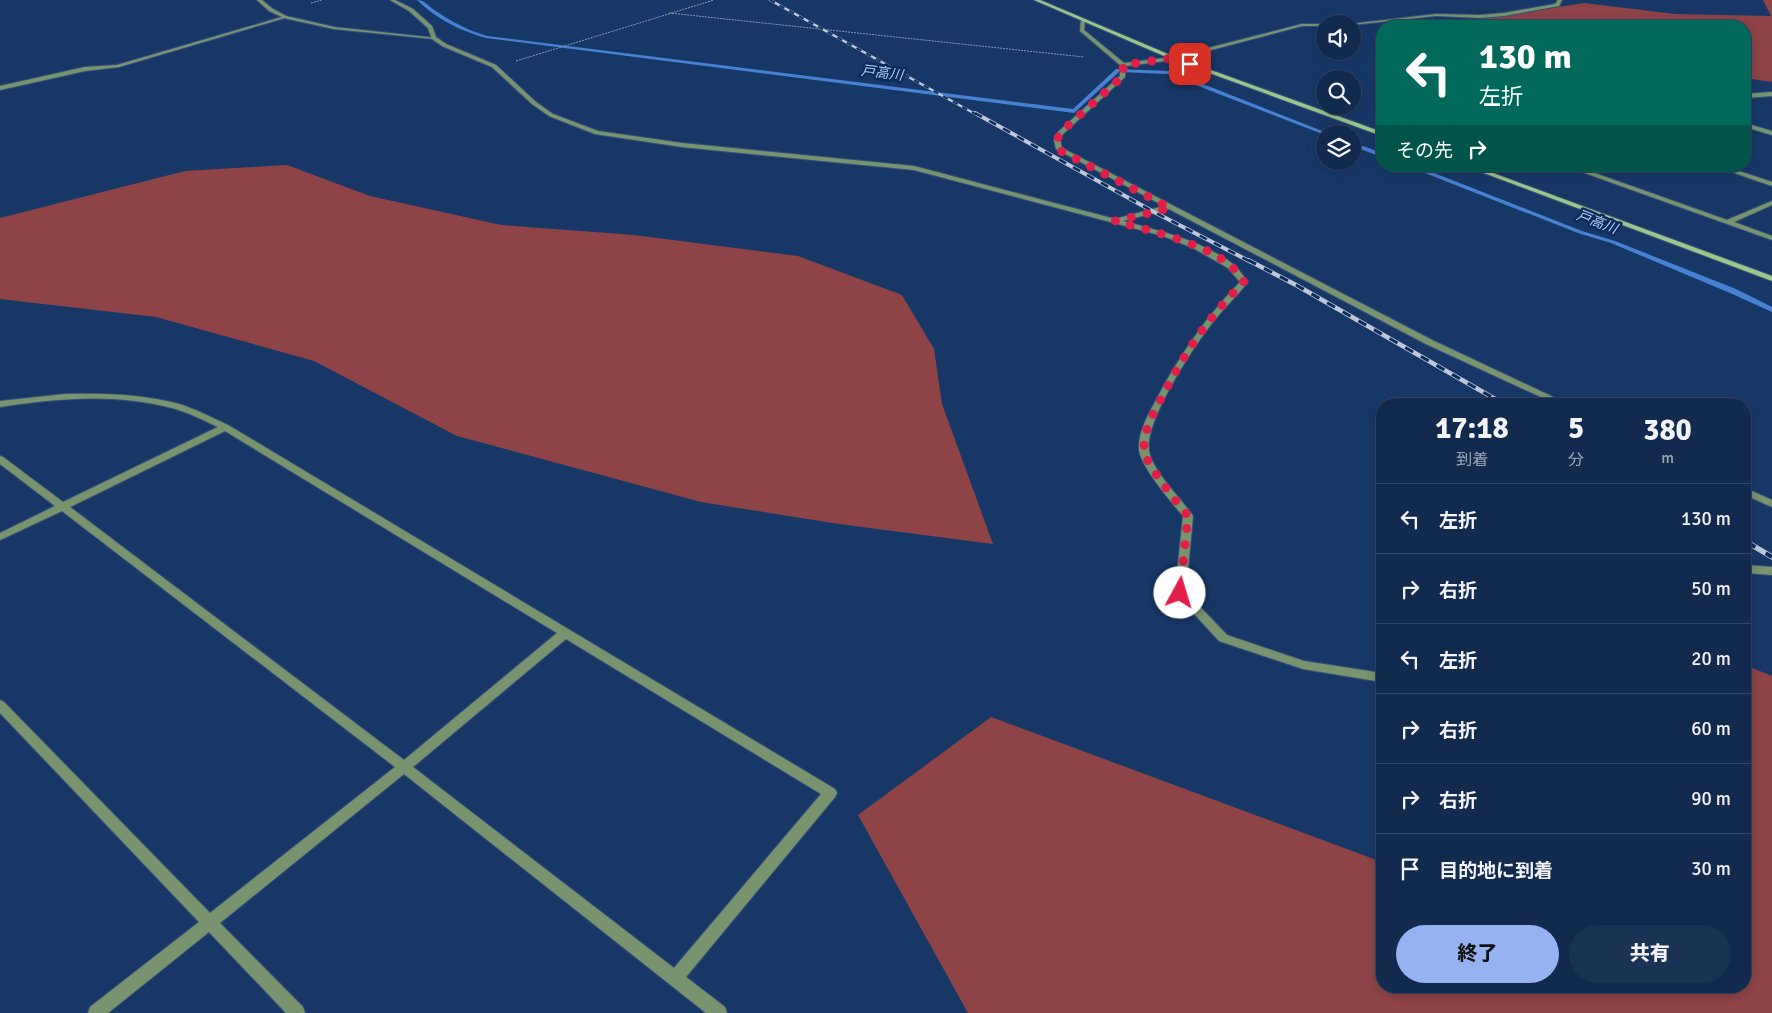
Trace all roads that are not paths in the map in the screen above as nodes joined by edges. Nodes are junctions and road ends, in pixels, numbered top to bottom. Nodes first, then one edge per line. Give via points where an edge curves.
1 (260, 0) edge
2 (392, 0) edge
3 (1036, 0) edge
4 (1560, 0) edge
5 (286, 17) junction
6 (1396, 20) edge
7 (1083, 21) junction
8 (1361, 24) edge
9 (1376, 24) edge
10 (1316, 25) edge
11 (434, 38) junction
12 (1173, 58) junction
13 (1121, 63) junction
14 (0, 88) edge
15 (1772, 94) edge
16 (1751, 96) edge
17 (1751, 127) edge
18 (1376, 132) edge
19 (1772, 133) edge
20 (1484, 172) edge
21 (1585, 172) edge
22 (1735, 172) edge
23 (1772, 184) edge
24 (1772, 203) edge
25 (1170, 208) junction
26 (1115, 221) junction
27 (1728, 222) junction
28 (1772, 238) edge
29 (1772, 279) edge
30 (1551, 398) edge
31 (0, 404) edge
32 (225, 427) junction
33 (0, 459) edge
34 (1751, 494) edge
35 (1772, 504) edge
36 (63, 506) junction
37 (0, 537) edge
38 (1751, 569) edge
39 (1772, 571) edge
40 (564, 634) junction
41 (1376, 677) edge
42 (0, 705) edge
43 (404, 767) junction
44 (208, 922) junction
45 (676, 977) junction
46 (96, 1013) edge
47 (297, 1013) edge
48 (719, 1013) edge

1 - 5 street
2 - 11 street via 411,10 430,27
3 - 7 street
4 - 6 street via 1558,5 1508,14 1439,15
5 - 11 street via 334,28
5 - 14 street via 117,66 85,69
7 - 12 street
7 - 13 street via 1082,30
8 - 9 street
10 - 12 street via 1302,25
11 - 26 street via 494,66 551,115 597,133 682,146 914,168
12 - 13 street
12 - 18 street
13 - 25 street via 1123,76 1060,133 1057,140 1059,150
15 - 16 street
17 - 19 street
20 - 29 street
21 - 27 street
22 - 23 street
24 - 27 street
25 - 26 street
25 - 30 street via 1429,342
26 - 41 street via 1196,246 1231,266 1244,282 1220,306 1189,347 1147,425 1144,452 1188,516 1180,593 1223,638 1303,665
27 - 28 street
31 - 32 street via 63,397 138,398 176,406
32 - 36 street
32 - 40 street
33 - 36 street
34 - 35 street
36 - 37 street
36 - 43 street
38 - 39 street
40 - 43 street
40 - 45 street via 830,793
42 - 44 street
43 - 44 street
43 - 45 street
44 - 46 street
44 - 47 street
45 - 48 street

